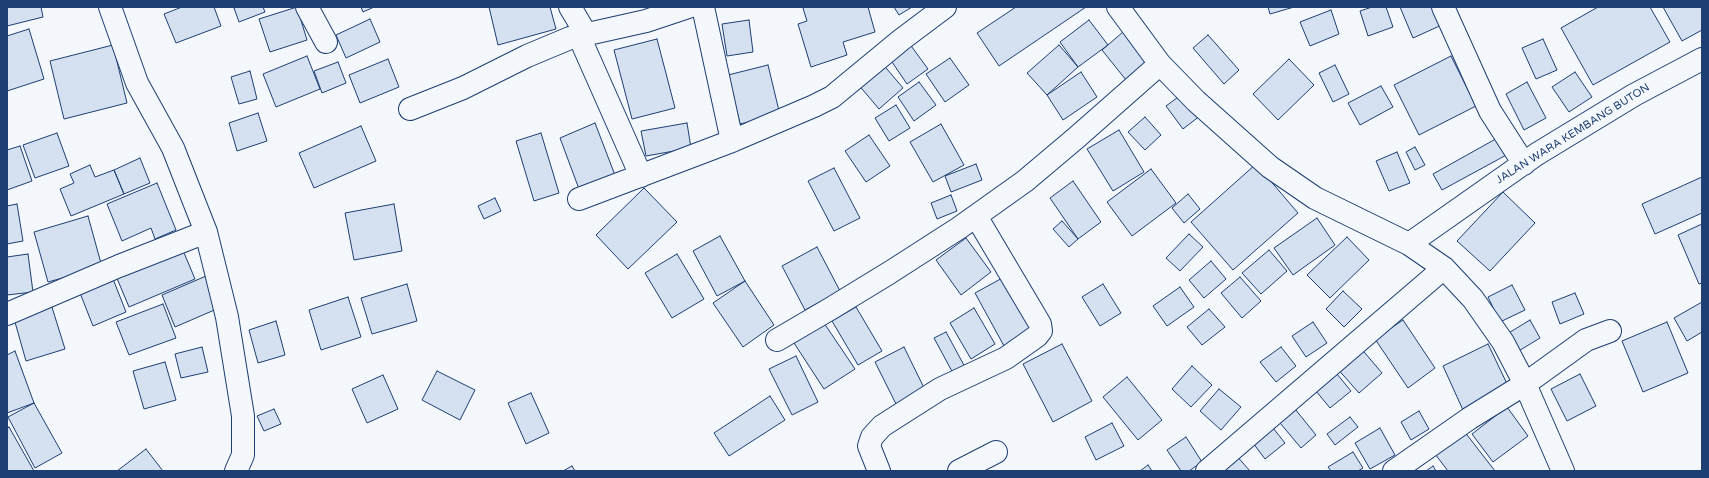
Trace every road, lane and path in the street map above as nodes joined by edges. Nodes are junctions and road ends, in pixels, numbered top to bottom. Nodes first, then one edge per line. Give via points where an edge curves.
1 (110, 7) edge
2 (307, 7) edge
3 (570, 7) edge
4 (688, 7) edge
5 (702, 7) edge
6 (945, 7) edge
7 (1118, 7) edge
8 (1443, 7) edge
9 (583, 35) junction
10 (326, 42) dead end
11 (1702, 59) edge
12 (1160, 64) junction
13 (410, 109) dead end
14 (732, 141) junction
15 (1524, 164) junction
16 (641, 176) junction
17 (579, 200) dead end
18 (976, 216) junction
19 (206, 232) junction
20 (1409, 244) junction
21 (1444, 268) junction
22 (7, 314) edge
23 (1610, 331) dead end
24 (777, 340) dead end
25 (1526, 384) junction
26 (996, 452) dead end
27 (244, 466) edge
28 (879, 471) edge
29 (959, 471) edge
30 (1207, 471) edge
31 (1394, 471) edge
32 (1564, 471) edge

1 - 19 street via 137,83 173,148
2 - 10 street
3 - 9 street
4 - 9 street via 646,21
5 - 14 street
6 - 14 street via 832,97
7 - 12 street
8 - 15 street via 1490,111
9 - 13 street via 527,56 463,88
9 - 16 street
11 - 15 street, JALAN WARA KEMBANG BUTON via 1634,95
12 - 18 street via 1025,181
12 - 20 street via 1196,101 1270,167 1315,198
14 - 16 street
15 - 20 street, JALAN WARA KEMBANG BUTON
16 - 17 street
18 - 24 street via 889,273
18 - 28 street via 1040,324 1041,331 1006,358 940,389 882,426 872,437 869,446
19 - 22 street
19 - 27 street via 227,317 238,376 243,416
20 - 21 street
21 - 25 street via 1473,299 1503,342
21 - 30 street
23 - 25 street via 1586,340
25 - 31 street via 1470,418
25 - 32 street
26 - 29 street

